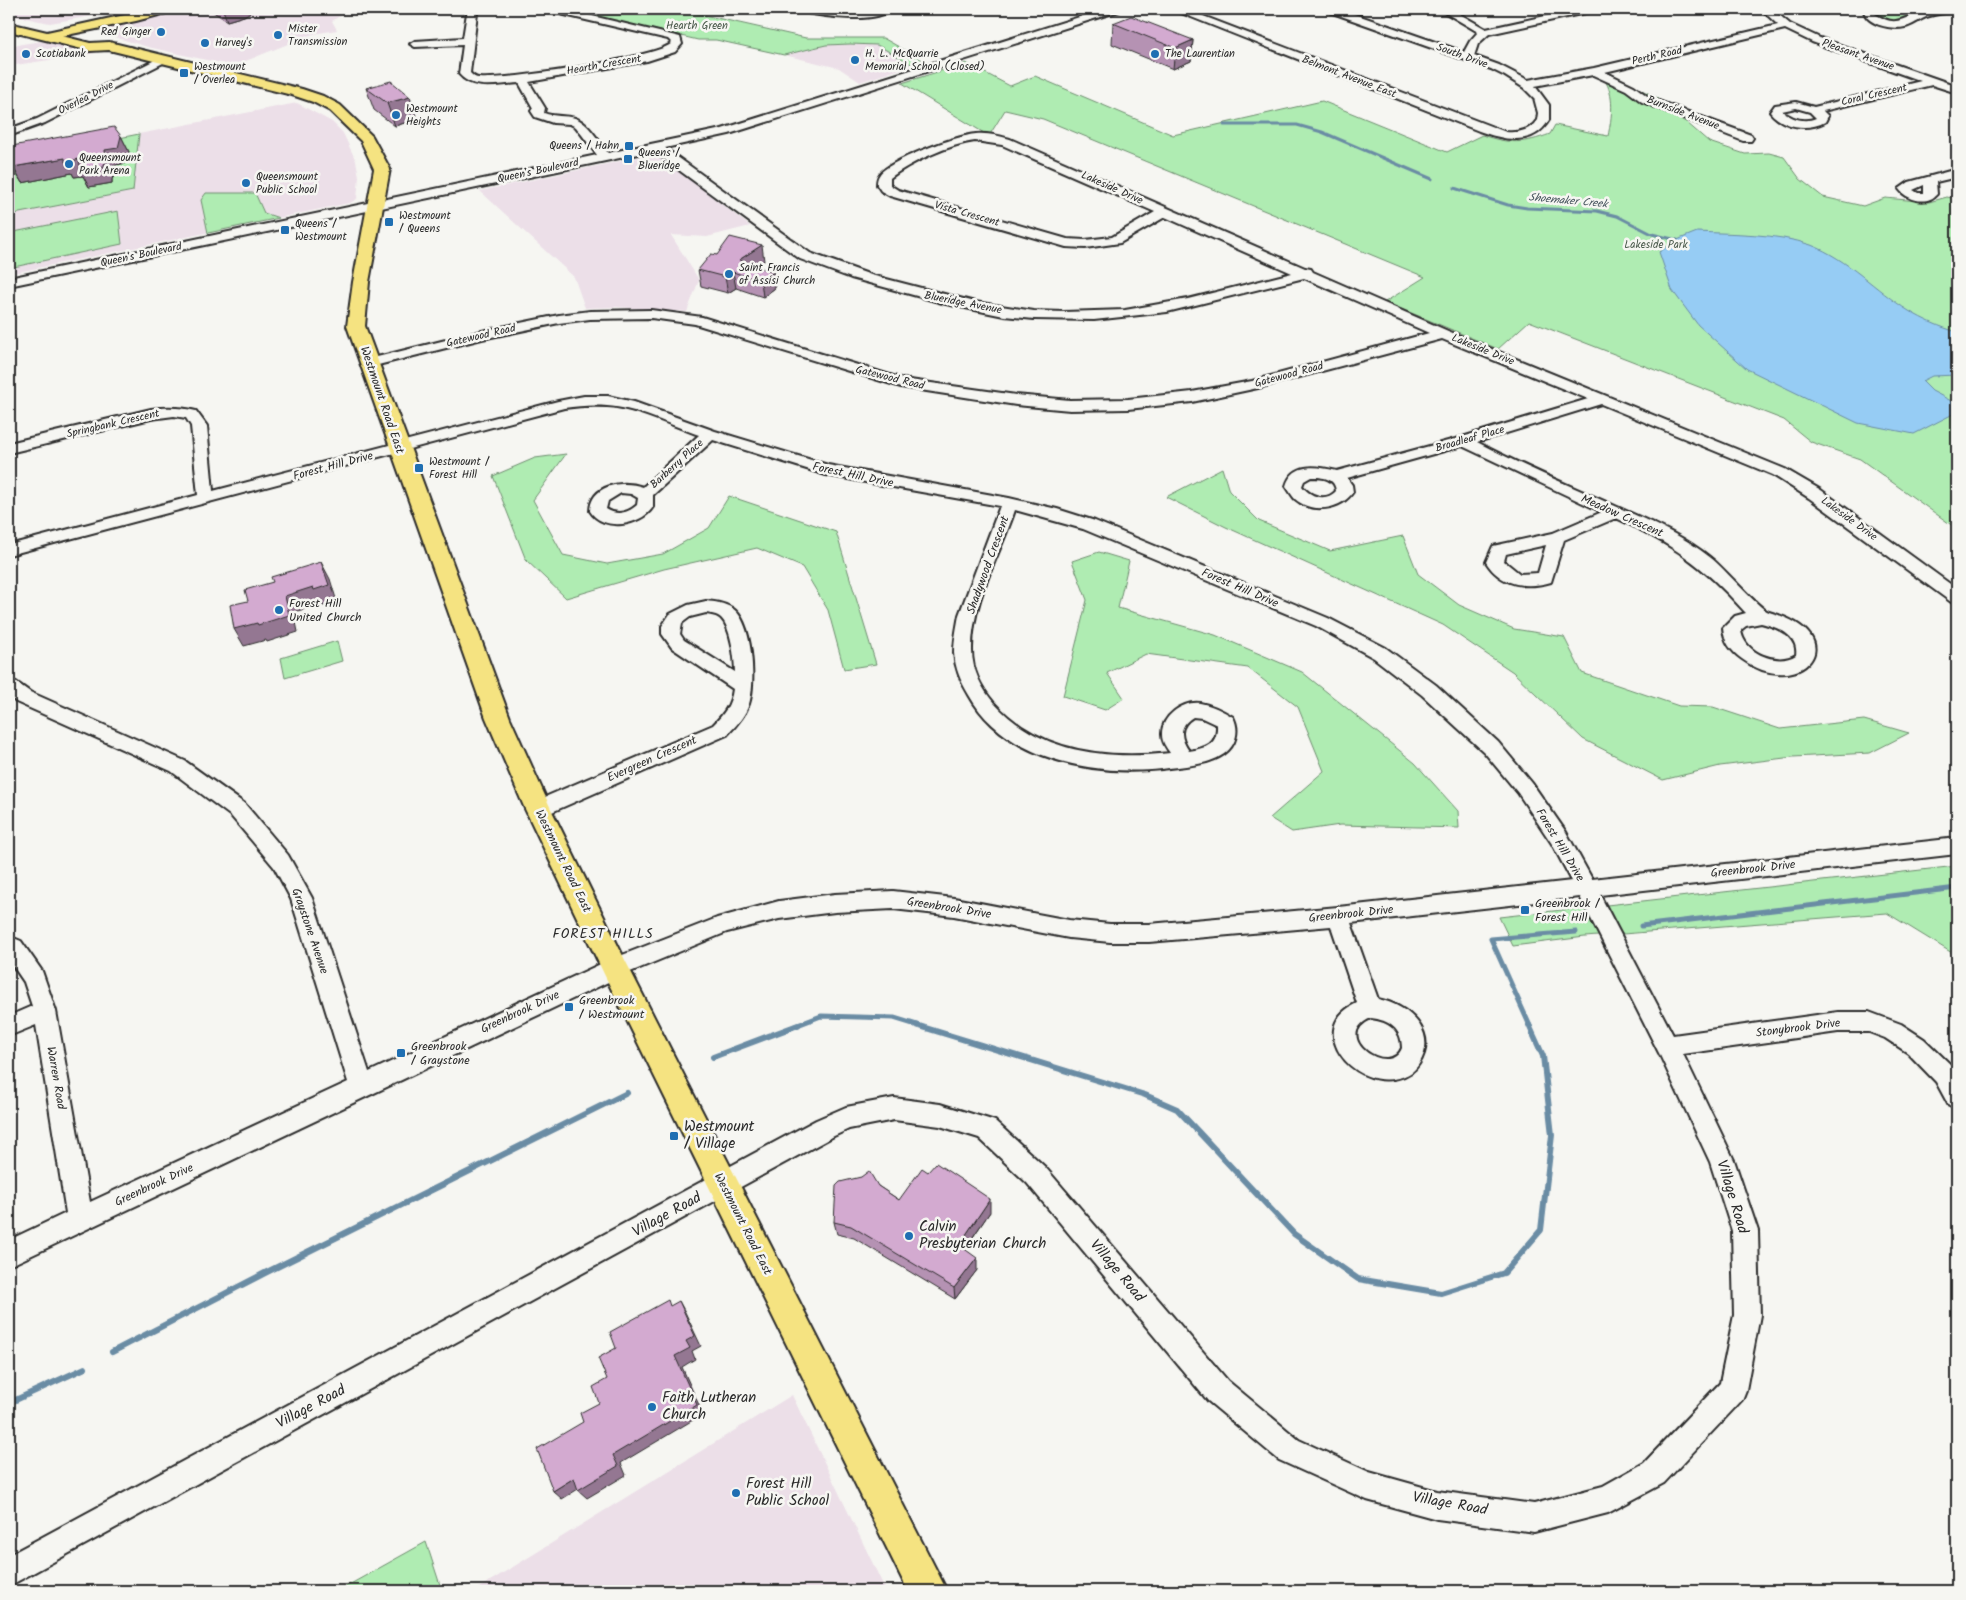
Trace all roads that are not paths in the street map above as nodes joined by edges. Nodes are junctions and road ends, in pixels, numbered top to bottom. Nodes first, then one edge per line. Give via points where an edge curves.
1 (163, 9) edge
2 (475, 9) edge
3 (551, 9) edge
4 (802, 9) edge
5 (888, 9) edge
6 (1115, 9) edge
7 (1176, 9) edge
8 (1331, 9) edge
9 (1444, 9) edge
10 (1590, 9) edge
11 (1766, 9) edge
12 (1871, 9) edge
13 (1949, 9) edge
14 (1954, 9) edge
15 (1957, 11) edge
16 (9, 20) edge
17 (107, 23) junction
18 (1786, 26) junction
19 (9, 27) edge
20 (28, 32) junction
21 (45, 32) junction
22 (62, 32) junction
23 (1485, 32) junction
24 (9, 35) edge
25 (469, 40) junction
26 (9, 41) edge
27 (105, 43) junction
28 (415, 44) dead end
29 (1468, 58) junction
30 (163, 59) junction
31 (1594, 71) junction
32 (522, 80) junction
33 (1934, 81) junction
34 (1526, 84) junction
35 (1957, 90) edge
36 (1814, 110) dead end
37 (9, 133) edge
38 (1524, 135) joint
39 (988, 138) joint
40 (1747, 138) dead end
41 (656, 147) junction
42 (605, 157) junction
43 (1957, 174) edge
44 (1930, 181) dead end
45 (375, 204) junction
46 (1166, 211) junction
47 (1306, 272) junction
48 (9, 282) edge
49 (1443, 334) junction
50 (370, 363) junction
51 (1603, 399) junction
52 (710, 434) junction
53 (1464, 441) junction
54 (9, 448) edge
55 (398, 449) junction
56 (1336, 476) dead end
57 (644, 495) dead end
58 (206, 499) junction
59 (1010, 504) junction
60 (1614, 513) junction
61 (1557, 537) dead end
62 (9, 550) edge
63 (1957, 598) edge
64 (1761, 617) dead end
65 (742, 686) junction
66 (9, 687) edge
67 (1184, 759) dead end
68 (538, 809) junction
69 (1957, 846) edge
70 (1585, 888) junction
71 (1338, 916) junction
72 (9, 945) edge
73 (615, 968) junction
74 (1370, 1008) dead end
75 (45, 1011) junction
76 (9, 1026) edge
77 (1667, 1046) junction
78 (362, 1088) junction
79 (1957, 1098) edge
80 (723, 1184) junction
81 (80, 1220) junction
82 (9, 1253) edge
83 (9, 1571) edge
84 (928, 1591) edge

1 - 17 main road
1 - 21 main road
2 - 25 street, Hearth Crescent
3 - 32 street, Hearth Crescent via 672,37 676,44 671,50 647,58
4 - 5 street via 843,15
6 - 41 street, Queen's Boulevard via 778,117
7 - 38 street, Belmont Avenue East via 1483,130 1506,136
8 - 29 street, South Drive
9 - 23 street
10 - 23 street
11 - 18 street, Pleasant Avenue
12 - 13 street via 1869,11 1874,18 1894,25
14 - 15 street
16 - 21 main road
17 - 22 main road
17 - 27 main road via 96,31
18 - 31 street, Perth Road
18 - 33 street, Pleasant Avenue via 1831,46
19 - 20 main road
20 - 21 main road
20 - 24 main road
21 - 22 main road
21 - 26 main road
21 - 27 main road via 90,47
22 - 27 main road
23 - 29 street via 1471,47
25 - 28 street
25 - 32 street, Hearth Crescent via 464,74 467,78 491,83
27 - 30 main road, Westmount Road East
29 - 34 street, South Drive via 1495,67
30 - 37 street, Overlea Drive
30 - 45 main road, Westmount Road East via 297,92 335,108 367,139 382,169
31 - 34 street, Perth Road
31 - 40 street, Burnside Avenue via 1630,88 1646,100
32 - 42 street via 539,108 539,115 561,122 572,121 584,128
33 - 35 street, Pleasant Avenue
33 - 36 street, Coral Crescent
34 - 38 street, South Drive via 1544,105 1545,112 1539,127
39 - 46 street, Lakeside Drive via 1006,142
39 - 46 street, Vista Crescent via 956,141 896,168 885,176 885,187 894,193 1066,243 1101,244 1115,240
41 - 42 street, Queen's Boulevard
41 - 47 street, Blueridge Avenue via 805,256 831,268 964,305 1059,317 1124,314 1162,309
42 - 45 street, Queen's Boulevard
43 - 44 street
45 - 48 street, Queen's Boulevard
45 - 50 main road, Westmount Road East via 356,318
46 - 47 street, Lakeside Drive
47 - 49 street, Lakeside Drive
49 - 50 street, Gatewood Road via 1252,384 1192,397 1128,404 1034,402 901,383 698,320 651,314 559,319 482,334
49 - 51 street, Lakeside Drive
50 - 55 main road, Westmount Road East
51 - 53 street, Broadleaf Place
51 - 63 street, Lakeside Drive via 1779,472 1815,494
52 - 55 street, Forest Hill Drive via 630,405 584,401
52 - 57 street, Barberry Place
52 - 59 street, Forest Hill Drive via 826,470
53 - 56 street, Broadleaf Place
53 - 60 street, Meadow Crescent
54 - 58 street, Springbank Crescent via 151,414 174,411 191,414 200,426
55 - 58 street, Forest Hill Drive
55 - 68 main road, Westmount Road East via 498,718
58 - 62 street, Forest Hill Drive
59 - 67 street, Shadywood Crescent via 972,602 965,630 966,671 975,691 992,715 1016,733 1070,756 1144,765
59 - 70 street, Forest Hill Drive via 1089,525 1322,622 1380,653 1429,690 1490,747 1525,788 1559,838
60 - 61 street
60 - 64 street, Meadow Crescent via 1681,544 1707,563
65 - 65 street, Evergreen Crescent via 744,663 733,618 726,611 707,607 686,610 677,617 672,623 672,638
65 - 68 street, Evergreen Crescent via 740,702 732,718 720,730
66 - 78 street, Graystone Avenue via 22,697 178,766 238,810 281,861 301,898
68 - 73 main road, Westmount Road East
69 - 70 street, Greenbrook Drive
70 - 71 street, Greenbrook Drive
70 - 77 street, Village Road
71 - 73 street, Greenbrook Drive via 1110,933 893,900 835,903 779,910 725,924
71 - 74 street
72 - 75 street, Warren Road via 34,978
73 - 78 street, Greenbrook Drive
73 - 80 main road, Westmount Road East
75 - 76 street
75 - 81 street, Warren Road
77 - 79 street, Stonybrook Drive via 1838,1022 1869,1022 1893,1031 1916,1046 1944,1074
77 - 80 street, Village Road via 1722,1160 1745,1231 1747,1315 1732,1390 1654,1473 1608,1499 1534,1518 1437,1505 1376,1488 1289,1450 1218,1391 1036,1175 986,1129 940,1115 894,1110 846,1118
78 - 81 street, Greenbrook Drive
80 - 83 street, Village Road
80 - 84 main road, Westmount Road East
81 - 82 street, Greenbrook Drive

